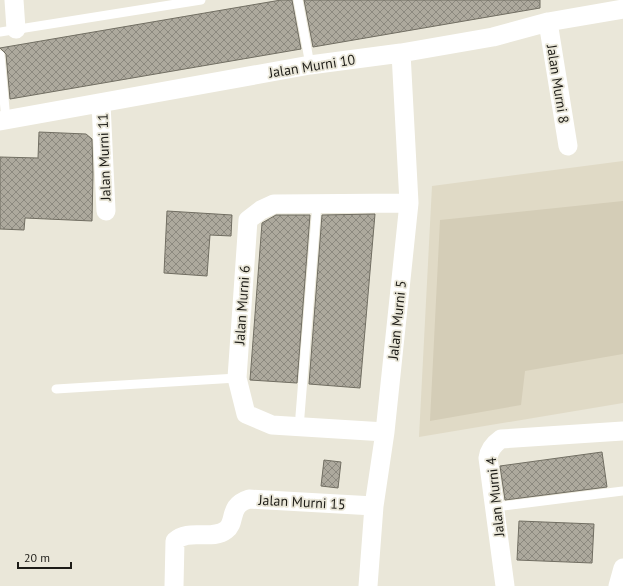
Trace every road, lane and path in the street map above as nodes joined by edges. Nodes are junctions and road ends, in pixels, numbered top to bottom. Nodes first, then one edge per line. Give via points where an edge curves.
1 (14, 0) edge
2 (201, 0) edge
3 (298, 0) edge
4 (612, 7) edge
5 (548, 22) junction
6 (8, 30) edge
7 (401, 53) junction
8 (0, 55) edge
9 (310, 65) junction
10 (101, 103) junction
11 (3, 120) edge
12 (568, 146) dead end
13 (317, 204) junction
14 (409, 204) junction
15 (106, 211) dead end
16 (237, 378) junction
17 (56, 389) dead end
18 (299, 428) junction
19 (623, 431) edge
20 (385, 432) junction
21 (623, 491) edge
22 (374, 506) junction
23 (495, 507) junction
24 (623, 568) edge
25 (174, 586) edge
26 (368, 586) edge
27 (505, 586) edge
28 (618, 586) edge

1 - 6 street
2 - 6 lane
3 - 9 lane
4 - 5 street, Jalan Murni 10
5 - 7 street, Jalan Murni 10 via 493,36
5 - 12 street, Jalan Murni 8
7 - 9 street, Jalan Murni 10
7 - 14 street, Jalan Murni 5
8 - 11 lane
9 - 10 street, Jalan Murni 10
10 - 11 street, Jalan Murni 10
10 - 15 street, Jalan Murni 11
13 - 14 street, Jalan Murni 6
13 - 16 street, Jalan Murni 6 via 274,204 248,220
13 - 18 lane
14 - 20 street, Jalan Murni 5
16 - 17 lane
16 - 18 street, Jalan Murni 6 via 246,414 272,425
18 - 20 street, Jalan Murni 6
19 - 23 street, Jalan Murni 4 via 501,439 494,444 488,458
20 - 22 street, Jalan Murni 5
21 - 23 lane
22 - 25 street, Jalan Murni 15 via 249,499 242,502 234,512 226,531 215,535 181,537 175,541
22 - 26 street, Jalan Murni 5
23 - 27 street, Jalan Murni 4
24 - 28 street

